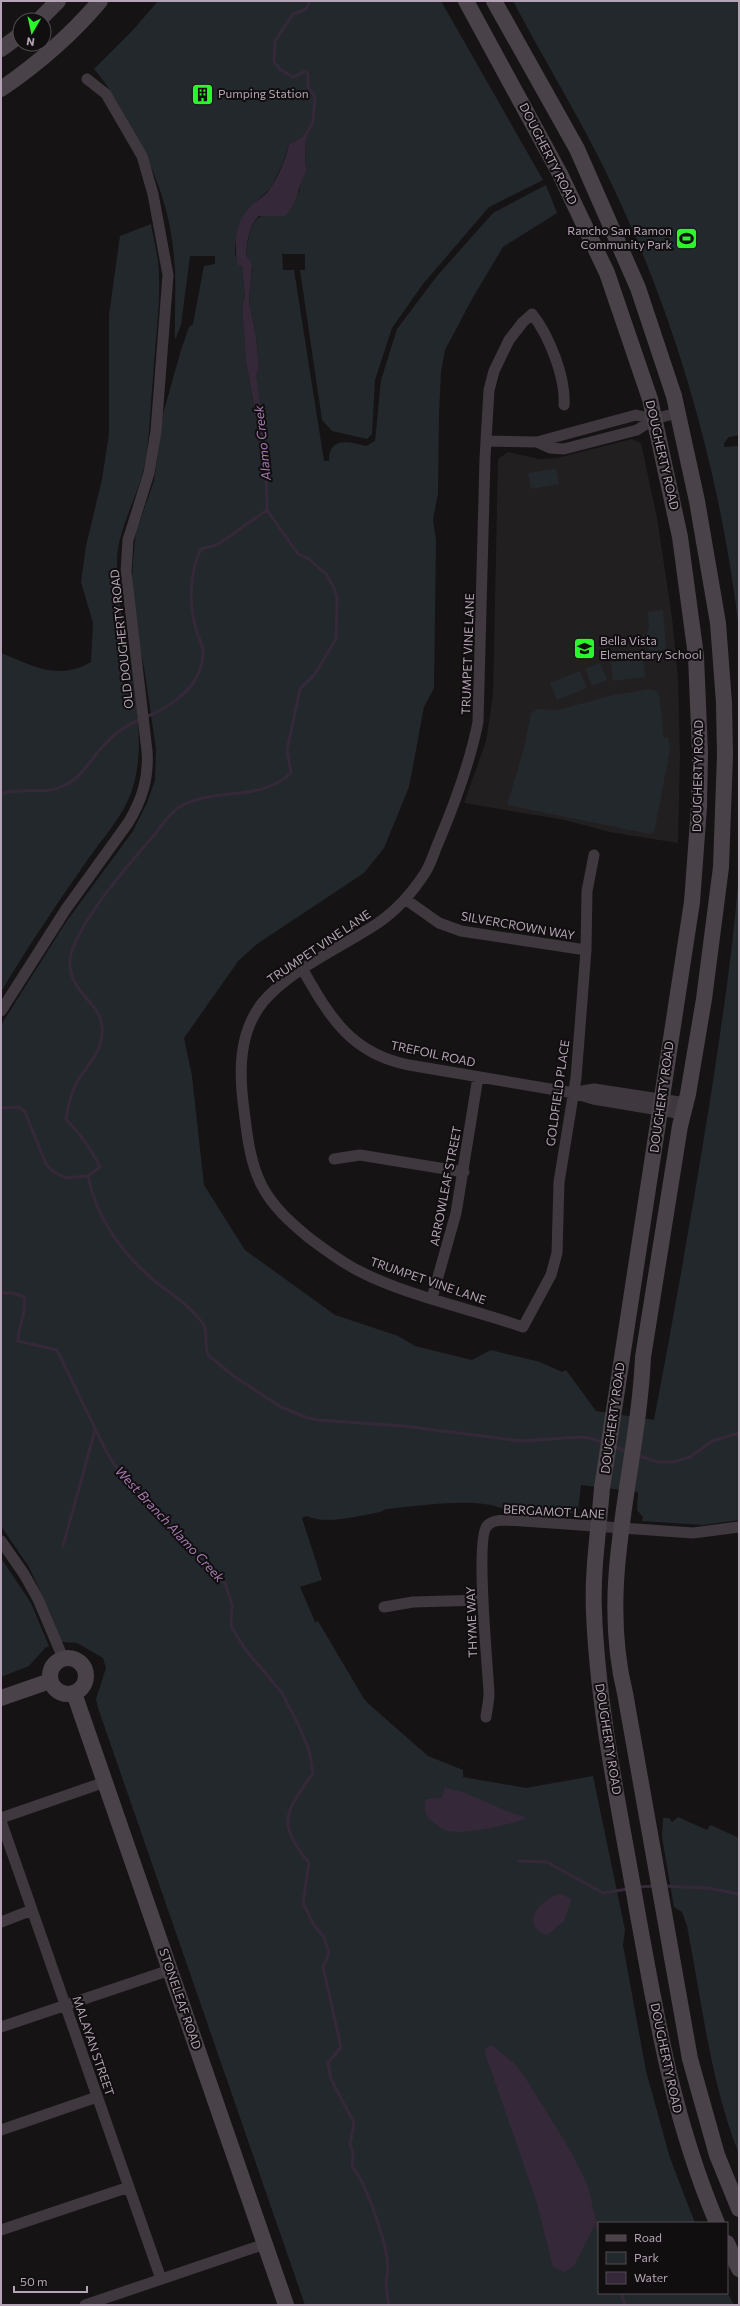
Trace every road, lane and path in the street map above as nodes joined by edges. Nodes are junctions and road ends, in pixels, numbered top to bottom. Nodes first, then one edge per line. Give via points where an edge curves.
1 (58, 1) edge
2 (100, 1) edge
3 (466, 1) edge
4 (494, 1) edge
5 (46, 12) edge
6 (12, 41) edge
7 (1, 49) edge
8 (87, 79) dead end
9 (1, 89) edge
10 (564, 405) dead end
11 (677, 413) junction
12 (654, 419) junction
13 (486, 441) junction
14 (536, 442) junction
15 (594, 855) dead end
16 (406, 899) junction
17 (586, 950) junction
18 (303, 970) junction
19 (1, 1011) edge
20 (478, 1077) junction
21 (574, 1092) junction
22 (660, 1105) junction
23 (684, 1109) junction
24 (334, 1159) dead end
25 (464, 1172) junction
26 (432, 1298) junction
27 (523, 1327) joint
28 (487, 1526) joint
29 (598, 1527) junction
30 (739, 1527) edge
31 (621, 1528) junction
32 (1, 1541) edge
33 (483, 1600) junction
34 (384, 1607) dead end
35 (63, 1658) junction
36 (50, 1682) junction
37 (74, 1693) junction
38 (1, 1698) edge
39 (486, 1717) dead end
40 (105, 1782) junction
41 (1, 1819) edge
42 (32, 1910) junction
43 (1, 1922) edge
44 (170, 1970) junction
45 (66, 2005) junction
46 (1, 2027) edge
47 (98, 2097) junction
48 (1, 2130) edge
49 (129, 2187) junction
50 (739, 2209) edge
51 (718, 2222) edge
52 (1, 2230) edge
53 (265, 2244) junction
54 (728, 2245) edge
55 (739, 2269) edge
56 (161, 2279) junction
57 (85, 2305) edge
58 (286, 2305) edge

1 - 5 main road
2 - 9 main road via 53,47
3 - 12 main road, DOUGHERTY ROAD via 560,174 607,273 636,355
4 - 11 main road, DOUGHERTY ROAD via 577,149 612,223 661,353
6 - 7 main road
8 - 19 street, OLD DOUGHERTY ROAD via 106,94 142,156 153,194 168,275 156,432 149,473 132,524 126,555 128,595 147,751 147,777 137,809 66,909
10 - 13 street, TRUMPET VINE LANE via 564,383 547,339 532,314 509,340 494,371 489,390
11 - 12 street
11 - 23 main road, DOUGHERTY ROAD via 697,502 718,623 724,703 725,776 721,867 714,934
12 - 14 street via 636,415
12 - 14 street via 637,430 564,449 550,448
12 - 22 main road, DOUGHERTY ROAD via 680,537 689,596 696,656 700,753 700,807 692,902
13 - 14 street
13 - 16 street, TRUMPET VINE LANE via 478,722 444,828 426,871
15 - 17 street, GOLDFIELD PLACE via 587,891
16 - 17 street, SILVERCROWN WAY via 439,923 461,931
16 - 18 street, TRUMPET VINE LANE via 378,923
17 - 21 street, GOLDFIELD PLACE
18 - 20 street, TREFOIL ROAD via 327,1011 346,1035 364,1049 397,1062
18 - 26 street, TRUMPET VINE LANE via 272,992 262,1004 252,1020 240,1064 239,1077 248,1138 261,1184 276,1208 327,1251 358,1271
20 - 21 street, TREFOIL ROAD
20 - 25 street, ARROWLEAF STREET
21 - 22 street, TREFOIL ROAD via 594,1089
21 - 27 street, GOLDFIELD PLACE via 558,1182 557,1253 551,1275
22 - 23 street, TREFOIL ROAD
22 - 29 main road, DOUGHERTY ROAD
23 - 31 main road, DOUGHERTY ROAD via 643,1357 642,1385
24 - 25 street via 360,1155
25 - 26 street, ARROWLEAF STREET via 450,1241
26 - 27 street, TRUMPET VINE LANE
28 - 29 street, BERGAMOT LANE via 498,1521
28 - 33 street, THYME WAY via 484,1534
29 - 31 street, BERGAMOT LANE
29 - 51 main road, DOUGHERTY ROAD via 595,1542 594,1610 598,1676 640,1927 679,2118 703,2190
30 - 31 street, BERGAMOT LANE via 693,1533
31 - 50 main road, DOUGHERTY ROAD via 616,1598 619,1668 683,2027 697,2091 717,2155
32 - 35 street via 38,1599
33 - 34 street via 413,1602
33 - 39 street, THYME WAY via 489,1695
35 - 36 main road via 51,1667
35 - 37 main road via 74,1658 86,1670 83,1686
36 - 37 main road via 60,1692
36 - 38 main road
37 - 40 main road, STONELEAF ROAD
40 - 41 street
40 - 44 main road, STONELEAF ROAD
41 - 42 street, MALAYAN STREET
42 - 43 street
42 - 45 street, MALAYAN STREET
44 - 45 street
44 - 53 main road, STONELEAF ROAD
45 - 46 street
45 - 47 street, MALAYAN STREET
47 - 48 street
47 - 49 street, MALAYAN STREET
49 - 52 street
49 - 56 street, MALAYAN STREET
53 - 56 street
53 - 58 main road, STONELEAF ROAD
54 - 55 main road
56 - 57 street

